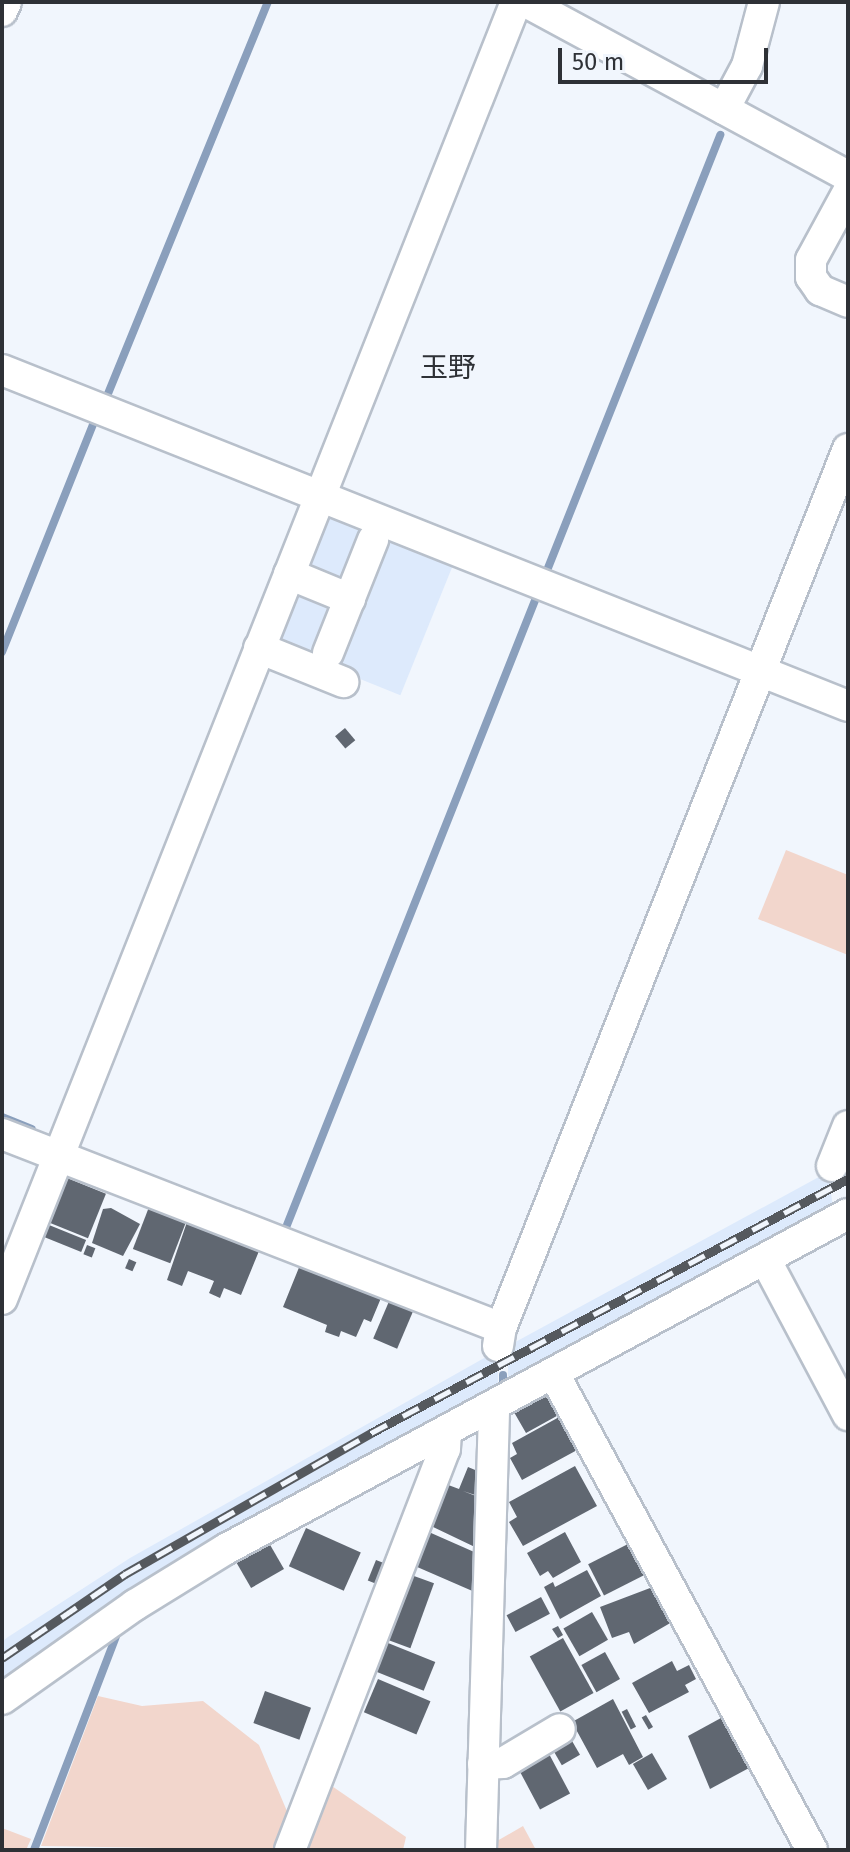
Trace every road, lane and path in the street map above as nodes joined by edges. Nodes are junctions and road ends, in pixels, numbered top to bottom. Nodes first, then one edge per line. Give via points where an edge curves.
1 (6, 2) edge
2 (516, 2) edge
3 (526, 2) edge
4 (764, 2) edge
5 (2, 11) edge
6 (724, 109) junction
7 (848, 176) edge
8 (848, 192) edge
9 (848, 302) edge
10 (2, 370) edge
11 (848, 449) edge
12 (319, 498) junction
13 (373, 540) dead end
14 (289, 574) junction
15 (350, 599) junction
16 (259, 648) junction
17 (328, 653) dead end
18 (760, 671) junction
19 (343, 682) dead end
20 (848, 706) edge
21 (848, 1126) edge
22 (2, 1134) edge
23 (57, 1157) junction
24 (832, 1166) dead end
25 (848, 1214) edge
26 (765, 1259) junction
27 (2, 1299) edge
28 (554, 1374) junction
29 (494, 1407) junction
30 (848, 1415) edge
31 (446, 1432) junction
32 (2, 1699) edge
33 (560, 1729) dead end
34 (483, 1764) junction
35 (290, 1850) edge
36 (481, 1850) edge
37 (812, 1850) edge

1 - 5 street
2 - 12 street
3 - 6 street
4 - 6 street via 747,66
6 - 7 street
8 - 9 street via 811,260 811,277 820,290
10 - 12 street
11 - 18 street
12 - 14 street
12 - 18 street
13 - 15 street
14 - 15 street
14 - 16 street
15 - 17 street
16 - 19 street
16 - 23 street
18 - 20 street
18 - 23 street via 500,1337
21 - 24 street
22 - 23 street
23 - 27 street
25 - 26 street
26 - 28 street
26 - 30 street
28 - 29 street
28 - 37 street
29 - 31 street
29 - 34 street
31 - 32 street via 226,1549 135,1605
31 - 35 street via 439,1464
33 - 34 street via 503,1763
34 - 36 street

